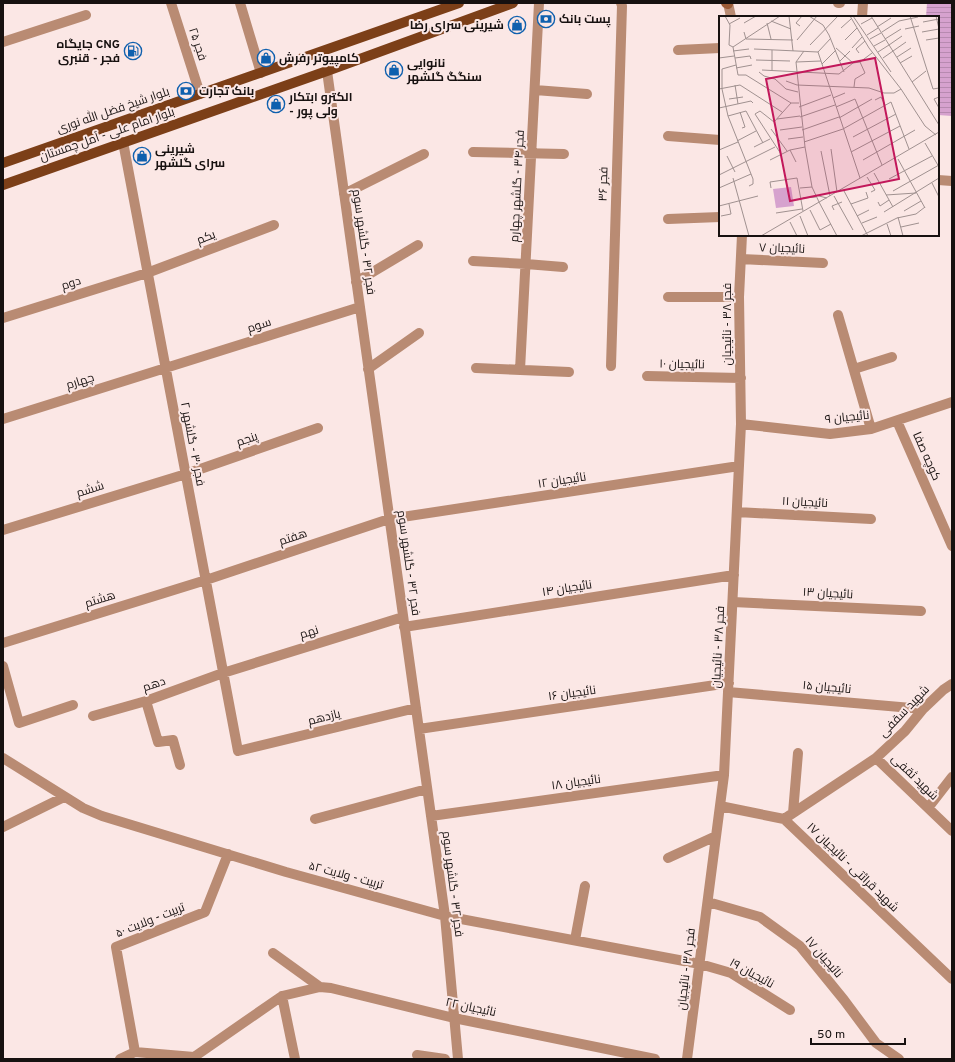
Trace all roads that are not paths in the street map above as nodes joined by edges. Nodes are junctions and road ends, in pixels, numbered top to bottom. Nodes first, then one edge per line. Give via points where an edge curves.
1 (171, 3) edge
2 (240, 3) edge
3 (459, 3) edge
4 (513, 3) edge
5 (539, 3) edge
6 (621, 3) edge
7 (728, 3) edge
8 (863, 3) edge
9 (86, 15) dead end
10 (731, 16) edge
11 (862, 16) edge
12 (3, 42) edge
13 (719, 48) edge
14 (678, 50) dead end
15 (327, 71) junction
16 (261, 72) junction
17 (535, 90) junction
18 (200, 94) junction
19 (587, 94) dead end
20 (668, 136) dead end
21 (719, 140) edge
22 (123, 142) junction
23 (473, 152) dead end
24 (532, 152) junction
25 (424, 154) dead end
26 (564, 154) dead end
27 (3, 163) edge
28 (939, 180) edge
29 (952, 181) edge
30 (3, 185) edge
31 (344, 194) junction
32 (719, 217) edge
33 (668, 219) dead end
34 (274, 225) dead end
35 (742, 236) edge
36 (418, 245) dead end
37 (741, 260) junction
38 (472, 262) dead end
39 (823, 263) dead end
40 (526, 264) junction
41 (563, 267) dead end
42 (147, 273) junction
43 (356, 282) junction
44 (668, 297) dead end
45 (739, 297) junction
46 (360, 307) junction
47 (838, 315) dead end
48 (3, 318) edge
49 (419, 333) dead end
50 (892, 357) dead end
51 (611, 366) dead end
52 (165, 368) junction
53 (476, 368) dead end
54 (368, 369) junction
55 (854, 369) junction
56 (520, 370) junction
57 (569, 372) dead end
58 (648, 376) dead end
59 (741, 378) junction
60 (951, 403) edge
61 (3, 419) edge
62 (897, 421) junction
63 (742, 424) junction
64 (318, 428) dead end
65 (871, 429) junction
66 (739, 466) junction
67 (186, 474) junction
68 (737, 512) junction
69 (389, 519) junction
70 (870, 519) dead end
71 (3, 530) edge
72 (952, 546) edge
73 (734, 575) junction
74 (206, 580) junction
75 (733, 602) junction
76 (921, 611) dead end
77 (404, 622) junction
78 (3, 643) edge
79 (3, 666) edge
80 (223, 673) junction
81 (952, 684) edge
82 (729, 687) junction
83 (146, 701) junction
84 (73, 705) dead end
85 (416, 708) junction
86 (923, 709) junction
87 (93, 716) dead end
88 (419, 729) junction
89 (238, 751) joint
90 (798, 753) dead end
91 (3, 758) edge
92 (876, 758) junction
93 (180, 765) dead end
94 (724, 775) junction
95 (952, 777) edge
96 (427, 789) junction
97 (64, 797) junction
98 (720, 806) junction
99 (928, 808) junction
100 (794, 813) junction
101 (431, 816) junction
102 (315, 819) dead end
103 (784, 819) junction
104 (3, 827) edge
105 (952, 831) edge
106 (716, 836) junction
107 (228, 854) junction
108 (668, 858) dead end
109 (585, 886) dead end
110 (708, 902) junction
111 (445, 916) junction
112 (576, 940) junction
113 (273, 953) dead end
114 (700, 964) junction
115 (952, 979) edge
116 (320, 987) junction
117 (282, 996) junction
118 (790, 1010) dead end
119 (454, 1018) junction
120 (135, 1052) junction
121 (417, 1055) dead end
122 (195, 1058) edge
123 (120, 1059) edge
124 (295, 1059) edge
125 (445, 1059) edge
126 (458, 1059) edge
127 (655, 1059) edge
128 (687, 1059) edge
129 (899, 1059) edge

1 - 18 street, فجر ۲۵
2 - 16 street
3 - 16 main road, بلوار شیخ فضل الله نوری
4 - 15 main road, بلوار امام علی - آمل چمستان
5 - 17 street, فجر ۳۴ - گلشهر چهارم
6 - 51 street, فجر ۳۶
7 - 10 street
8 - 11 street
9 - 12 street
13 - 14 street
15 - 22 main road, بلوار امام علی - آمل چمستان
15 - 31 street, فجر ۳۲ - گلشهر سوم
16 - 18 main road, بلوار شیخ فضل الله نوری
17 - 19 street
17 - 24 street, فجر ۳۴ - گلشهر چهارم
18 - 27 main road, بلوار شیخ فضل الله نوری
20 - 21 street
22 - 30 main road, بلوار امام علی - آمل چمستان
22 - 42 street, فجر ۳۰ - گلشهر ۲
23 - 24 street
24 - 26 street
24 - 40 street, فجر ۳۴ - گلشهر چهارم
25 - 31 street
28 - 29 street
31 - 43 street, فجر ۳۲ - گلشهر سوم
32 - 33 street
34 - 42 street, یکم
35 - 37 street, فجر ۳۸ - نائیجیان
36 - 43 street
37 - 39 street, نائیجیان ۷
37 - 45 street, فجر ۳۸ - نائیجیان
38 - 40 street
40 - 41 street
40 - 56 street, فجر ۳۴ - گلشهر چهارم
42 - 48 street, دوم
42 - 52 street, فجر ۳۰ - گلشهر ۲
43 - 46 street, فجر ۳۲ - گلشهر سوم
44 - 45 street
45 - 59 street, فجر ۳۸ - نائیجیان
46 - 52 street, سوم
46 - 54 street, فجر ۳۲ - گلشهر سوم
47 - 55 street
49 - 54 street
50 - 55 street
52 - 61 street, چهارم
52 - 67 street, فجر ۳۰ - گلشهر ۲
53 - 56 street
54 - 69 street, فجر ۳۲ - گلشهر سوم
55 - 65 street
56 - 57 street
58 - 59 street, نائیجیان ۱۰
59 - 63 street, فجر ۳۸ - نائیجیان
60 - 62 street, نائیجیان ۹
62 - 65 street, نائیجیان ۹
62 - 72 street, کوچه صفا
63 - 65 street, نائیجیان ۹ via 830,434
63 - 66 street, فجر ۳۸ - نائیجیان
64 - 67 street, پنجم
66 - 68 street, فجر ۳۸ - نائیجیان
66 - 69 street, نائیجیان ۱۲
67 - 71 street, ششم
67 - 74 street, فجر ۳۰ - گلشهر ۲
68 - 70 street, نائیجیان ۱۱
68 - 73 street, فجر ۳۸ - نائیجیان
69 - 74 street, هفتم
69 - 77 street, فجر ۳۲ - گلشهر سوم
73 - 75 street, فجر ۳۸ - نائیجیان
73 - 77 street, نائیجیان ۱۴
74 - 78 street, هشتم
74 - 80 street, فجر ۳۰ - گلشهر ۲
75 - 76 street, نائیجیان ۱۳
75 - 82 street, فجر ۳۸ - نائیجیان
77 - 80 street, نهم
77 - 85 street, فجر ۳۲ - گلشهر سوم
79 - 84 street via 19,723
80 - 83 street, دهم
80 - 89 street, فجر ۳۰ - گلشهر ۲
81 - 86 street, شهید سقفی
82 - 86 street, نائیجیان ۱۵
82 - 88 street, نائیجیان ۱۶
82 - 94 street, فجر ۳۸ - نائیجیان
83 - 87 street, دهم
83 - 93 street via 158,742 173,740
85 - 88 street, فجر ۳۲ - گلشهر سوم
85 - 89 street, یازدهم
86 - 92 street, شهید سقفی via 905,731
88 - 96 street, فجر ۳۲ - گلشهر سوم
90 - 100 street
91 - 97 street, تربیت - ولایت ۵۲
92 - 99 street, شهید ثقفی
92 - 100 street, شهید سقفی
94 - 98 street, فجر ۳۸ - نائیجیان
94 - 101 street, نائیجیان ۱۸
95 - 99 street
96 - 101 street, فجر ۳۲ - گلشهر سوم
96 - 102 street
97 - 104 street
97 - 107 street, تربیت - ولایت ۵۲ via 102,816
98 - 103 street
98 - 106 street, فجر ۳۸ - نائیجیان
99 - 105 street, شهید ثقفی
100 - 103 street, شهید سقفی
101 - 111 street, فجر ۳۲ - گلشهر سوم
103 - 115 street, شهید قرائتی - نائیجیان ۱۷
106 - 108 street
106 - 110 street, فجر ۳۸ - نائیجیان
107 - 111 street, تربیت - ولایت ۵۲
107 - 120 street, تربیت - ولایت ۵۰ via 206,912 116,947
109 - 112 street
110 - 114 street, فجر ۳۸ - نائیجیان
110 - 129 street, نائیجیان ۱۷ via 760,917 800,946 876,1043
111 - 112 street, تربیت - ولایت ۵۲
111 - 119 street, فجر ۳۲ - گلشهر سوم
112 - 114 street, تربیت - ولایت ۵۲
113 - 116 street
114 - 118 street, نائیجیان ۱۹ via 731,974
114 - 128 street, فجر ۳۸ - نائیجیان
116 - 117 street, نائیجیان ۲۲
116 - 119 street, نائیجیان ۲۲
117 - 122 street
117 - 124 street
119 - 126 street, فجر ۳۲ - گلشهر سوم
119 - 127 street, نائیجیان ۲۲
120 - 122 street
120 - 123 street
121 - 125 street

